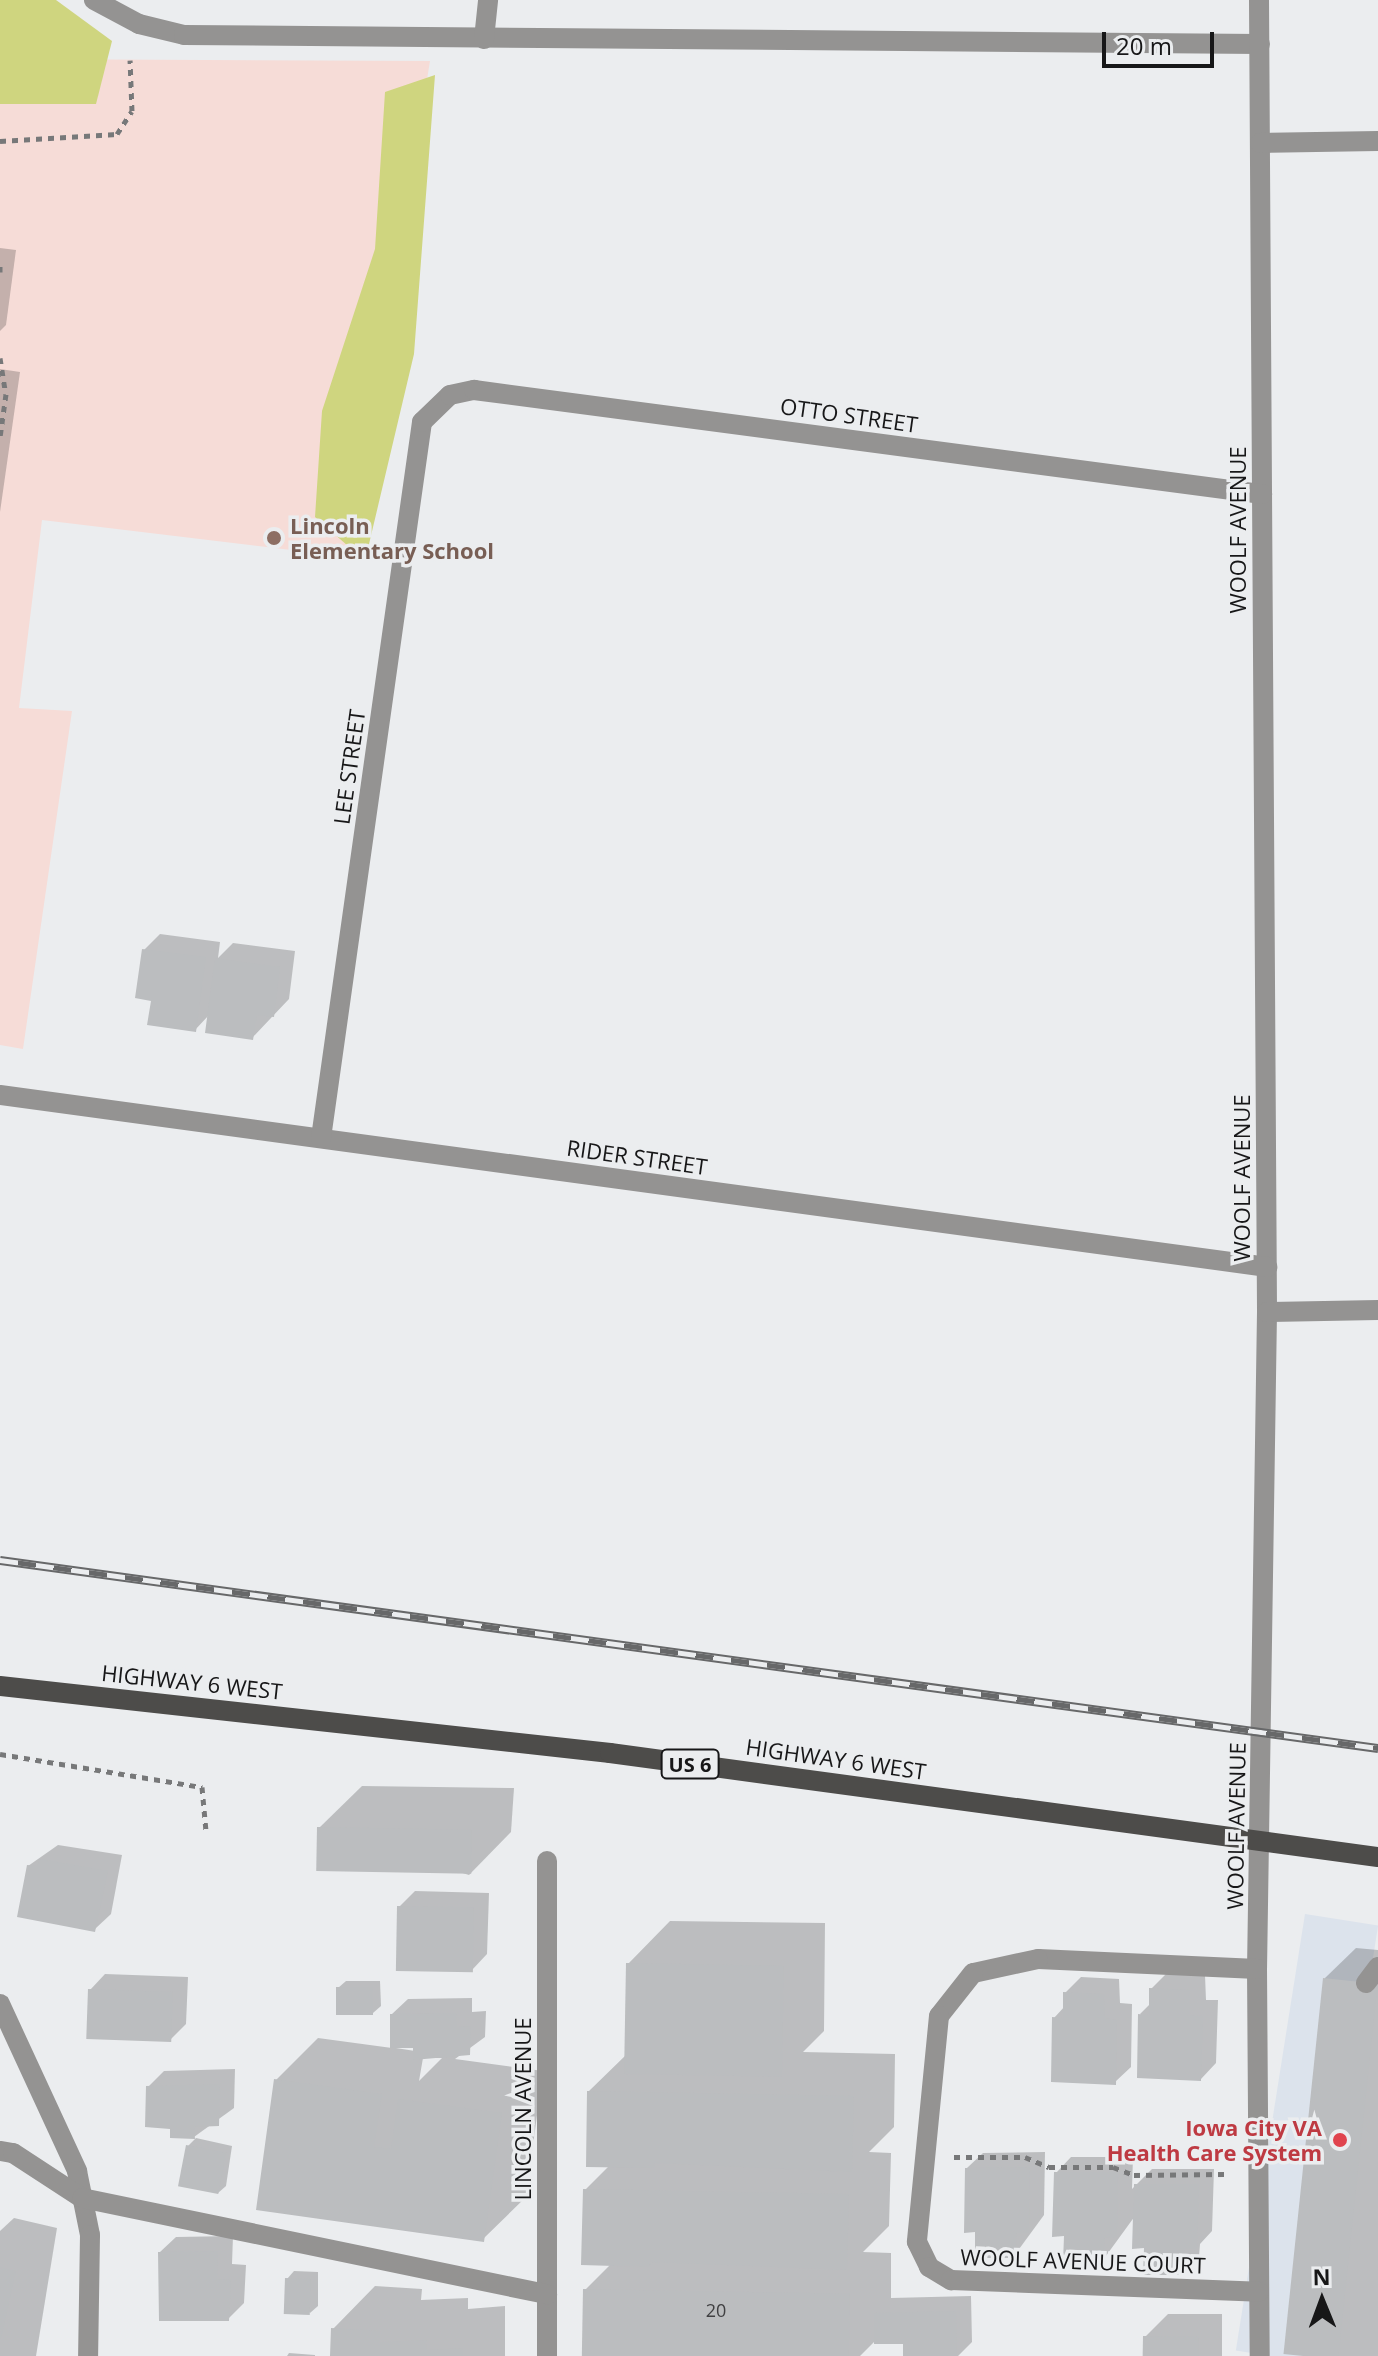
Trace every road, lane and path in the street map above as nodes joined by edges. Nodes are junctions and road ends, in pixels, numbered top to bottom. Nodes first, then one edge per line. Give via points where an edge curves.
1 (94, 0) edge
2 (488, 0) edge
3 (1259, 0) edge
4 (484, 39) junction
5 (1260, 44) junction
6 (130, 60) dead end
7 (0, 141) edge
8 (1378, 141) edge
9 (1260, 143) junction
10 (0, 358) edge
11 (434, 406) joint
12 (0, 437) edge
13 (1262, 494) junction
14 (0, 1095) edge
15 (321, 1138) junction
16 (1267, 1267) junction
17 (1378, 1310) edge
18 (1267, 1312) junction
19 (0, 1686) edge
20 (0, 1754) edge
21 (206, 1831) dead end
22 (1378, 1857) edge
23 (547, 1861) dead end
24 (1257, 1969) junction
25 (0, 2004) edge
26 (0, 2151) edge
27 (925, 2157) junction
28 (1224, 2174) dead end
29 (82, 2198) junction
30 (1259, 2292) junction
31 (547, 2294) junction
32 (88, 2356) edge
33 (547, 2356) edge
34 (1260, 2356) edge

1 - 4 street via 139,24 184,35
2 - 4 street
3 - 5 street, WOOLF AVENUE
4 - 5 street
5 - 9 street, WOOLF AVENUE
6 - 7 path via 132,111 117,134
8 - 9 street
9 - 13 street, WOOLF AVENUE
10 - 12 path via 6,394
11 - 13 street, OTTO STREET via 450,395 474,390
11 - 15 street, LEE STREET via 422,422
13 - 16 street, WOOLF AVENUE
14 - 15 street, RIDER STREET
15 - 16 street, RIDER STREET
16 - 18 street, WOOLF AVENUE
17 - 18 street
18 - 24 street, WOOLF AVENUE
19 - 22 main road, HIGHWAY 6 WEST / US 6 via 610,1753
20 - 21 path via 202,1787
23 - 31 street, LINCOLN AVENUE
24 - 27 street, WOOLF AVENUE COURT via 1038,1959 973,1973 939,2016
24 - 30 street, WOOLF AVENUE
25 - 29 street via 63,2133
26 - 29 street via 13,2153
27 - 28 path via 1025,2157 1049,2167 1113,2167 1134,2175
27 - 30 street, WOOLF AVENUE COURT via 917,2242 929,2267 951,2280
29 - 31 street
29 - 32 street via 90,2235
30 - 34 street, WOOLF AVENUE
31 - 33 street, LINCOLN AVENUE

